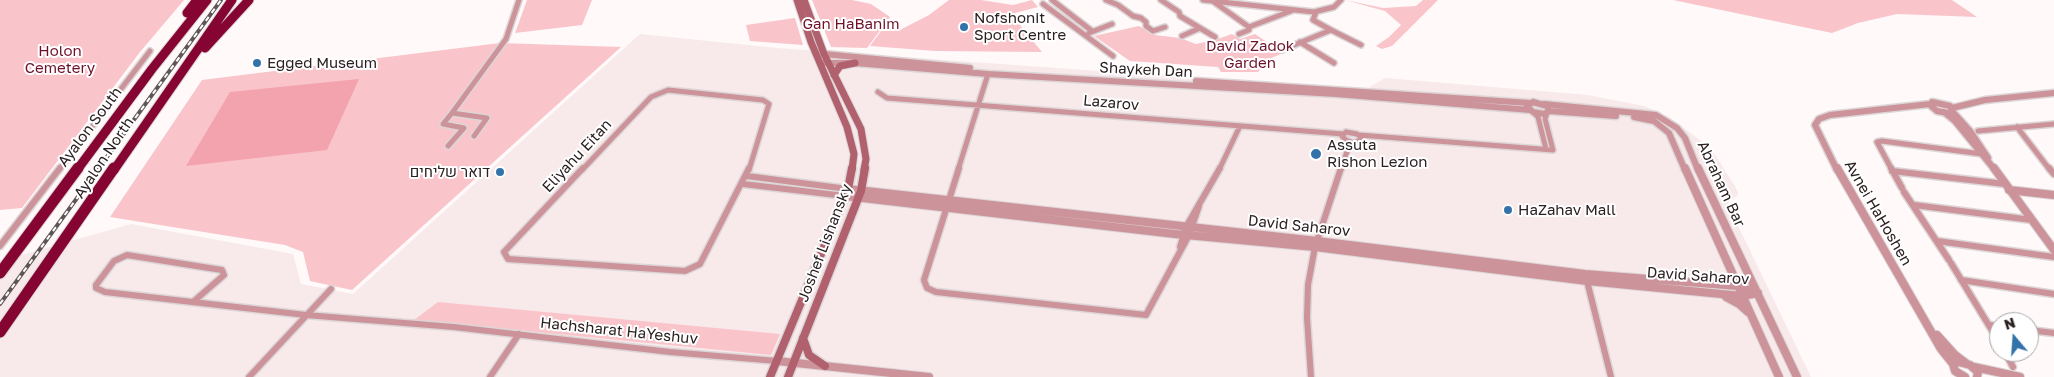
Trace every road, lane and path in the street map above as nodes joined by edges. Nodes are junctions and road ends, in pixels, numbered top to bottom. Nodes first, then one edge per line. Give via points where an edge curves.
1 (197, 0) edge
2 (207, 0) edge
3 (232, 0) edge
4 (249, 0) edge
5 (519, 0) edge
6 (797, 0) edge
7 (804, 0) edge
8 (1052, 0) edge
9 (1106, 0) edge
10 (1161, 0) edge
11 (1203, 0) edge
12 (1341, 0) edge
13 (1213, 1) edge
14 (1045, 2) edge
15 (1294, 10) junction
16 (1316, 12) junction
17 (1112, 24) dead end
18 (1165, 27) dead end
19 (1249, 27) junction
20 (1200, 28) junction
21 (1331, 30) junction
22 (1092, 32) junction
23 (1084, 34) junction
24 (1239, 34) dead end
25 (1182, 36) dead end
26 (1215, 37) dead end
27 (1300, 42) junction
28 (1361, 45) dead end
29 (1282, 50) dead end
30 (150, 51) dead end
31 (824, 54) junction
32 (1113, 56) dead end
33 (867, 59) junction
34 (820, 63) junction
35 (830, 63) junction
36 (855, 63) junction
37 (1334, 63) dead end
38 (152, 69) junction
39 (988, 74) junction
40 (834, 75) junction
41 (172, 87) junction
42 (878, 92) dead end
43 (2054, 93) edge
44 (1985, 100) junction
45 (1941, 102) junction
46 (1544, 104) junction
47 (978, 105) junction
48 (1932, 106) junction
49 (1531, 108) junction
50 (1952, 109) junction
51 (1548, 112) junction
52 (1944, 112) junction
53 (452, 113) junction
54 (2054, 124) edge
55 (1240, 126) junction
56 (2017, 127) junction
57 (1978, 130) dead end
58 (1343, 134) junction
59 (1359, 135) junction
60 (474, 136) dead end
61 (1350, 142) junction
62 (448, 146) dead end
63 (1546, 149) junction
64 (1984, 154) junction
65 (1892, 171) junction
66 (2054, 174) edge
67 (747, 176) junction
68 (743, 184) junction
69 (2007, 187) junction
70 (846, 193) junction
71 (859, 194) junction
72 (2054, 195) edge
73 (948, 204) junction
74 (1914, 205) junction
75 (2032, 220) junction
76 (1189, 227) junction
77 (1186, 235) junction
78 (1937, 241) junction
79 (1316, 244) junction
80 (0, 246) edge
81 (2054, 250) edge
82 (2054, 257) edge
83 (1727, 264) junction
84 (0, 273) edge
85 (1961, 280) junction
86 (1587, 281) junction
87 (1680, 282) junction
88 (1738, 286) junction
89 (331, 289) dead end
90 (1699, 292) junction
91 (1758, 293) junction
92 (2054, 294) edge
93 (1742, 296) junction
94 (193, 302) junction
95 (306, 315) junction
96 (1922, 317) junction
97 (1753, 320) junction
98 (1989, 325) edge
99 (2039, 331) edge
100 (0, 332) edge
101 (2054, 333) edge
102 (520, 334) junction
103 (803, 338) junction
104 (2010, 362) edge
105 (793, 363) junction
106 (1954, 364) junction
107 (825, 366) junction
108 (1970, 366) junction
109 (772, 367) edge
110 (2013, 367) dead end
111 (1961, 376) edge
112 (1978, 376) edge
113 (249, 377) edge
114 (490, 377) edge
115 (788, 377) edge
116 (929, 377) edge
117 (1311, 377) edge
118 (1611, 377) edge
119 (1779, 377) edge
120 (1797, 377) edge
121 (2019, 377) edge

1 - 38 highway
2 - 38 highway, Ayalon South
3 - 41 highway, Ayalon North
4 - 41 highway
5 - 53 street via 506,39
6 - 34 main road, Joshef Lishansky
7 - 31 main road, Joshef Lishansky
8 - 22 street
9 - 18 street via 1141,18 1153,31
10 - 20 street
11 - 13 street
12 - 16 street via 1334,7
13 - 15 street
13 - 19 street
14 - 23 street
15 - 16 street
15 - 19 street
16 - 21 street via 1313,20
17 - 22 street
19 - 24 street
20 - 25 street
20 - 26 street
21 - 27 street
21 - 28 street
22 - 23 street
23 - 32 street
27 - 29 street
27 - 37 street
30 - 80 street
31 - 33 street, Shaykeh Dan
31 - 35 main road, Joshef Lishansky
33 - 35 street
33 - 49 street, Shaykeh Dan via 995,70 1256,84
34 - 35 street, Shaykeh Dan
34 - 70 main road, Joshef Lishansky via 852,146 853,165
35 - 36 street, Shaykeh Dan
35 - 40 main road, Joshef Lishansky
36 - 39 street, Shaykeh Dan
36 - 40 main road via 840,66
38 - 84 highway, Ayalon South
39 - 47 street
39 - 49 street, Shaykeh Dan
40 - 71 main road, Joshef Lishansky via 864,140 866,162
41 - 100 highway, Ayalon North
42 - 47 street, Lazarov via 887,98
43 - 44 street
44 - 45 street
44 - 50 street
45 - 48 street
45 - 50 street
46 - 49 street, Abraham Bar
46 - 51 street
46 - 91 street, Abraham Bar via 1646,113 1673,124 1685,138
47 - 55 street, Lazarov
47 - 73 street
48 - 52 street
48 - 96 street, Avnei HaHoshen via 1830,115 1819,118 1815,125
49 - 51 street, Abraham Bar
49 - 63 street via 1538,117
50 - 52 street
50 - 64 street
51 - 63 street via 1546,119 1554,150
51 - 83 street, Abraham Bar via 1645,118 1663,127
52 - 64 street
53 - 60 street via 487,118
53 - 62 street via 443,124 464,128
54 - 56 street
55 - 58 street, Lazarov
55 - 76 street
56 - 57 street
56 - 66 street
58 - 59 street, Lazarov
58 - 61 street via 1344,139
59 - 61 street via 1358,142
59 - 63 street
61 - 79 street
64 - 65 street via 1879,141 1876,144
64 - 69 street
65 - 69 street
65 - 74 street
67 - 68 street, Eliyahu Eitan
67 - 68 street, Eliyahu Eitan via 769,104 763,100 668,90 660,92 645,102 504,252 508,259 684,271 700,264
67 - 70 street, David Saharov
68 - 70 street, David Saharov
69 - 72 street
69 - 75 street
70 - 71 street, David Saharov
70 - 109 main road, Joshef Lishansky
71 - 73 street, David Saharov
71 - 103 main road, Joshef Lishansky
73 - 76 street, David Saharov
73 - 77 street, David Saharov
73 - 77 street via 924,280 927,288 936,292 1146,315
74 - 75 street
74 - 78 street
75 - 81 street
76 - 77 street
76 - 79 street, David Saharov
77 - 79 street, David Saharov
78 - 82 street
78 - 85 street
79 - 86 street, David Saharov
79 - 117 street via 1307,300
83 - 87 street via 1728,276 1724,281
83 - 88 street, Abraham Bar
85 - 92 street
85 - 98 street
86 - 87 street, David Saharov
86 - 90 street, David Saharov via 1590,286 1601,282
86 - 118 street
87 - 88 street, David Saharov
88 - 91 street, David Saharov
88 - 93 street, Abraham Bar
89 - 95 street
90 - 93 street, David Saharov
90 - 97 street via 1734,301
91 - 93 street, David Saharov
91 - 120 street, Abraham Bar
93 - 97 street, Abraham Bar
94 - 94 street, Hachsharat HaYeshuv via 224,275 222,270 127,255 114,261 96,288 104,292
94 - 95 street, Hachsharat HaYeshuv
95 - 102 street, Hachsharat HaYeshuv
95 - 113 street
96 - 106 street, Avnei HaHoshen
96 - 108 street, Avnei HaHoshen via 1951,352
97 - 119 street, Abraham Bar
99 - 101 street
102 - 109 street, Hachsharat HaYeshuv
102 - 114 street
103 - 105 main road, Joshef Lishansky
103 - 107 main road via 809,355
104 - 110 street
105 - 107 street, Hachsharat HaYeshuv
105 - 109 street, Hachsharat HaYeshuv
105 - 115 main road, Joshef Lishansky
106 - 108 street via 1959,362
106 - 111 street, Avnei HaHoshen via 1953,368
107 - 116 street, Hachsharat HaYeshuv
108 - 112 street
108 - 121 street
112 - 121 street

